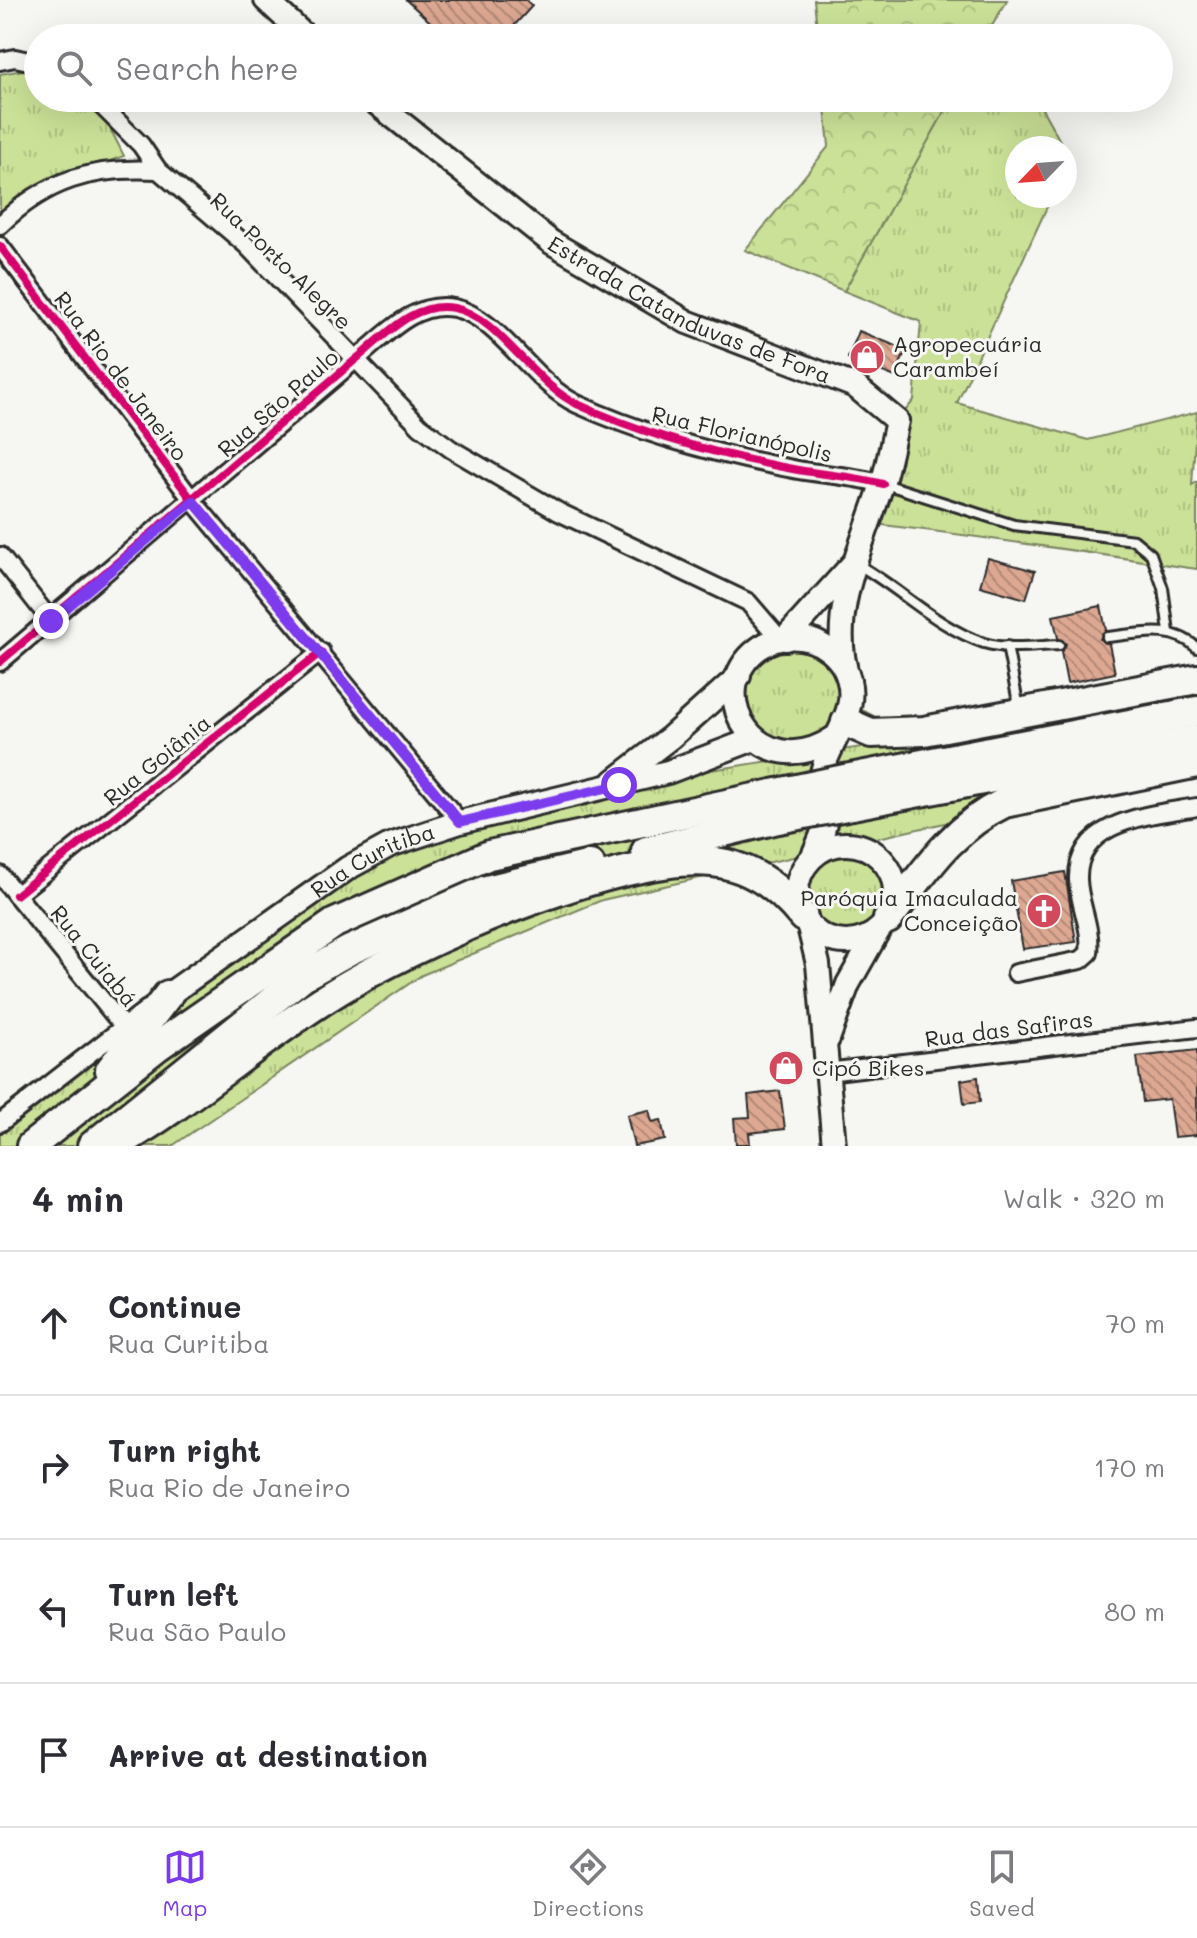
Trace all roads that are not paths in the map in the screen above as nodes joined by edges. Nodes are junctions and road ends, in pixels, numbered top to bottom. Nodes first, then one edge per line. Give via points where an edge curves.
1 (266, 0) edge
2 (292, 24) edge
3 (24, 60) edge
4 (0, 61) edge
5 (108, 112) edge
6 (388, 112) edge
7 (158, 170) junction
8 (0, 225) edge
9 (0, 246) edge
10 (439, 306) joint
11 (355, 360) junction
12 (883, 484) junction
13 (193, 501) junction
14 (0, 556) edge
15 (854, 563) junction
16 (51, 621) junction
17 (1169, 632) junction
18 (1107, 637) dead end
19 (782, 639) junction
20 (1059, 645) dead end
21 (1007, 646) junction
22 (1197, 648) edge
23 (321, 652) junction
24 (0, 662) edge
25 (739, 676) junction
26 (1197, 679) edge
27 (849, 680) junction
28 (1197, 711) edge
29 (1020, 712) junction
30 (840, 730) junction
31 (754, 739) junction
32 (1197, 739) edge
33 (779, 752) junction
34 (1197, 763) edge
35 (606, 786) junction
36 (839, 790) junction
37 (775, 806) junction
38 (1197, 807) edge
39 (460, 822) junction
40 (825, 825) junction
41 (868, 848) junction
42 (813, 856) junction
43 (0, 875) edge
44 (16, 895) junction
45 (806, 922) junction
46 (883, 925) junction
47 (1016, 973) dead end
48 (168, 995) junction
49 (123, 1026) junction
50 (1197, 1028) edge
51 (826, 1044) junction
52 (827, 1072) junction
53 (82, 1106) junction
54 (0, 1123) edge
55 (31, 1146) edge
56 (92, 1146) edge
57 (114, 1146) edge
58 (834, 1146) edge

1 - 2 main road
3 - 4 street
5 - 7 street, Rua Porto Alegre
6 - 12 main road, Estrada Catanduvas de Fora via 551,242 687,322 855,386 897,421
7 - 8 street via 64,180 36,194
7 - 11 street, Rua Porto Alegre via 246,245
9 - 13 street, Rua Rio de Janeiro
10 - 11 street, Rua São Paulo via 409,316
10 - 12 street, Rua Florianópolis via 473,316 543,381 573,402 620,422 698,447
11 - 13 street, Rua São Paulo
11 - 19 street, Rua Porto Alegre via 420,426 451,449 559,512 729,591 748,602
12 - 15 main road, Estrada Catanduvas de Fora
12 - 17 lane via 1014,525 1134,540 1151,554 1163,588
13 - 16 street, Rua São Paulo
13 - 23 street, Rua Rio de Janeiro
14 - 16 street
15 - 19 main road
15 - 21 lane via 941,621 984,642
15 - 27 main road via 842,646
16 - 24 street, Rua São Paulo
17 - 18 lane
17 - 22 lane via 1184,635
19 - 25 main road via 759,649
19 - 27 main road via 811,640 828,649
20 - 21 lane
21 - 29 lane
23 - 39 street, Rua Rio de Janeiro
23 - 44 street, Rua Goiânia
25 - 31 main road via 737,710
25 - 35 main road
26 - 29 highway
27 - 30 main road via 852,694
28 - 36 highway
29 - 30 highway via 891,735
30 - 33 main road via 817,749
30 - 36 main road
31 - 33 main road
31 - 35 main road, Rua Curitiba via 668,772
32 - 36 highway
33 - 36 main road
34 - 46 highway via 1004,803 976,816 937,855
35 - 39 main road, Rua Curitiba
36 - 37 highway, bridge
36 - 40 main road
37 - 53 highway via 489,855 335,923 158,1046
37 - 56 highway via 486,890 350,950 303,976
38 - 47 street via 1121,823 1093,836 1082,850 1078,880 1091,938 1089,953 1081,960
39 - 48 main road, Rua Curitiba via 390,845 348,868
40 - 41 main road
40 - 42 main road
41 - 42 main road via 846,843
41 - 46 main road via 893,877 894,905
42 - 45 main road via 797,883 797,901
43 - 44 street, Rua Cuiabá
44 - 49 street, Rua Cuiabá
45 - 46 main road via 826,938 848,943
45 - 51 main road via 815,946
45 - 57 highway via 769,883 743,869 712,862 651,867 571,888 429,943 335,992
46 - 51 main road via 848,984
48 - 49 street
48 - 53 highway
49 - 54 street
50 - 52 street, Rua das Safiras
51 - 52 main road
52 - 58 main road
53 - 55 highway

